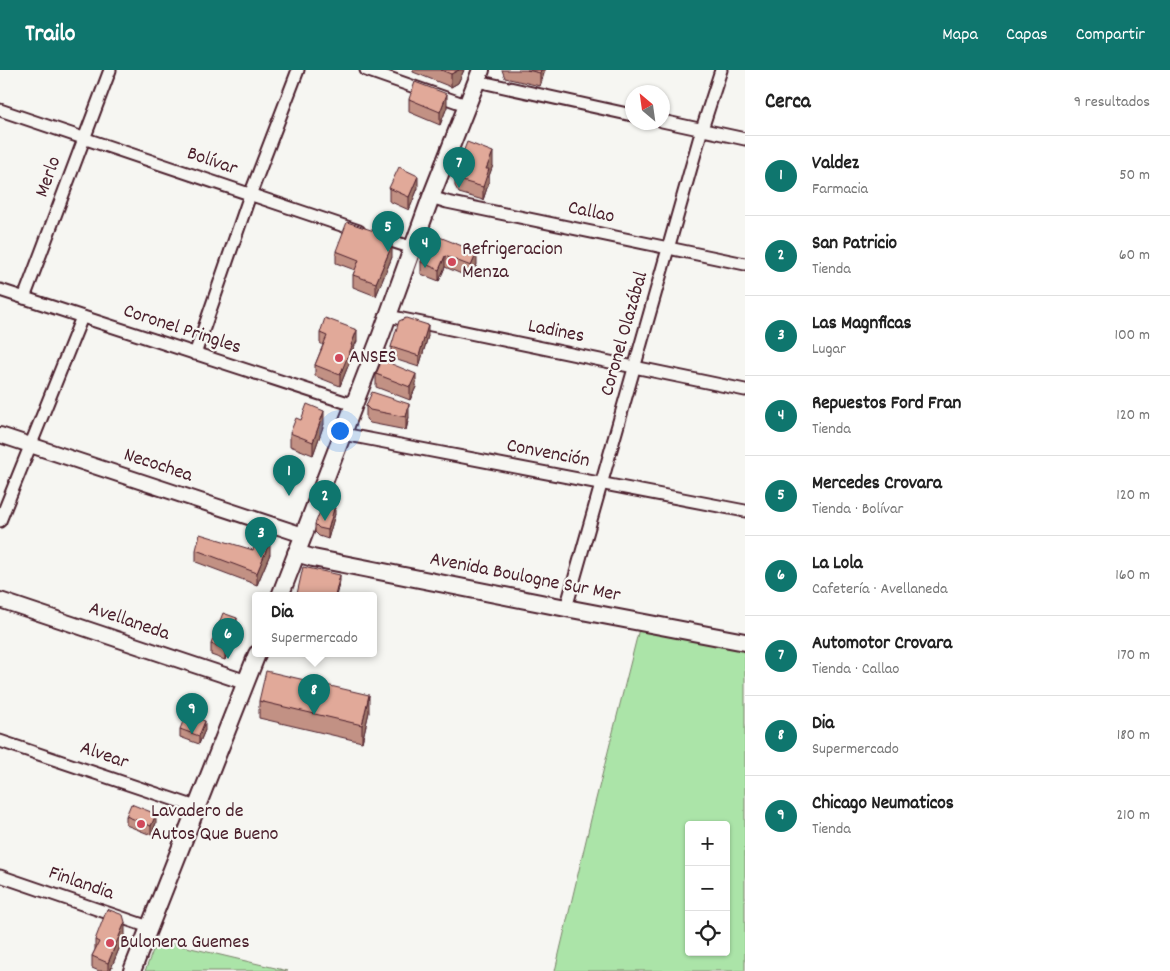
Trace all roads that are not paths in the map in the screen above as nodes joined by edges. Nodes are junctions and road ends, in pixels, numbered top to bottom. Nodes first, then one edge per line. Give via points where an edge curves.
1 (110, 70) edge
2 (298, 70) edge
3 (366, 70) edge
4 (720, 70) edge
5 (479, 76) edge
6 (466, 105) junction
7 (0, 110) edge
8 (625, 113) edge
9 (670, 123) edge
10 (702, 129) junction
11 (84, 138) junction
12 (745, 139) edge
13 (250, 195) junction
14 (431, 197) junction
15 (413, 248) junction
16 (669, 249) junction
17 (745, 264) edge
18 (0, 290) edge
19 (24, 298) junction
20 (388, 316) junction
21 (82, 317) junction
22 (195, 354) junction
23 (635, 367) junction
24 (745, 390) edge
25 (354, 405) junction
26 (0, 434) edge
27 (343, 434) junction
28 (31, 445) junction
29 (600, 483) junction
30 (745, 511) edge
31 (0, 521) edge
32 (303, 535) junction
33 (296, 553) junction
34 (281, 592) edge
35 (0, 600) edge
36 (566, 608) junction
37 (745, 642) edge
38 (256, 657) edge
39 (245, 682) junction
40 (0, 741) edge
41 (196, 806) junction
42 (0, 876) edge
43 (149, 927) junction
44 (132, 971) edge

1 - 11 street, Merlo
2 - 13 street
3 - 6 street
4 - 10 street, Coronel Olazábal
5 - 6 main road
5 - 8 street
6 - 14 main road
7 - 11 street, Bolívar
9 - 10 street
10 - 12 street
10 - 16 street, Coronel Olazábal
11 - 13 street, Bolívar
11 - 19 street, Merlo
13 - 15 street, Bolívar
13 - 22 street
14 - 15 main road
14 - 16 street, Callao
15 - 20 main road
16 - 17 street, Callao
16 - 23 street, Coronel Olazábal
18 - 19 street, Coronel Pringles
19 - 21 street, Coronel Pringles
20 - 23 street, Ladines
20 - 25 main road
21 - 22 street, Coronel Pringles
21 - 28 street
22 - 25 street, Coronel Pringles
23 - 24 street, Ladines
23 - 29 street, Coronel Olazábal
25 - 27 main road
26 - 28 street, Necochea
27 - 29 street, Convención
27 - 32 main road
28 - 31 street
28 - 32 street, Necochea
29 - 30 street, Convención
29 - 36 street, Coronel Olazábal
32 - 33 main road
33 - 34 main road
33 - 36 main road, Avenida Boulogne Sur Mer
35 - 39 street, Avellaneda
36 - 37 main road, Avenida Boulogne Sur Mer
38 - 39 main road
39 - 41 main road
40 - 41 street, Alvear
41 - 43 main road
42 - 43 street, Finlandia
43 - 44 main road

